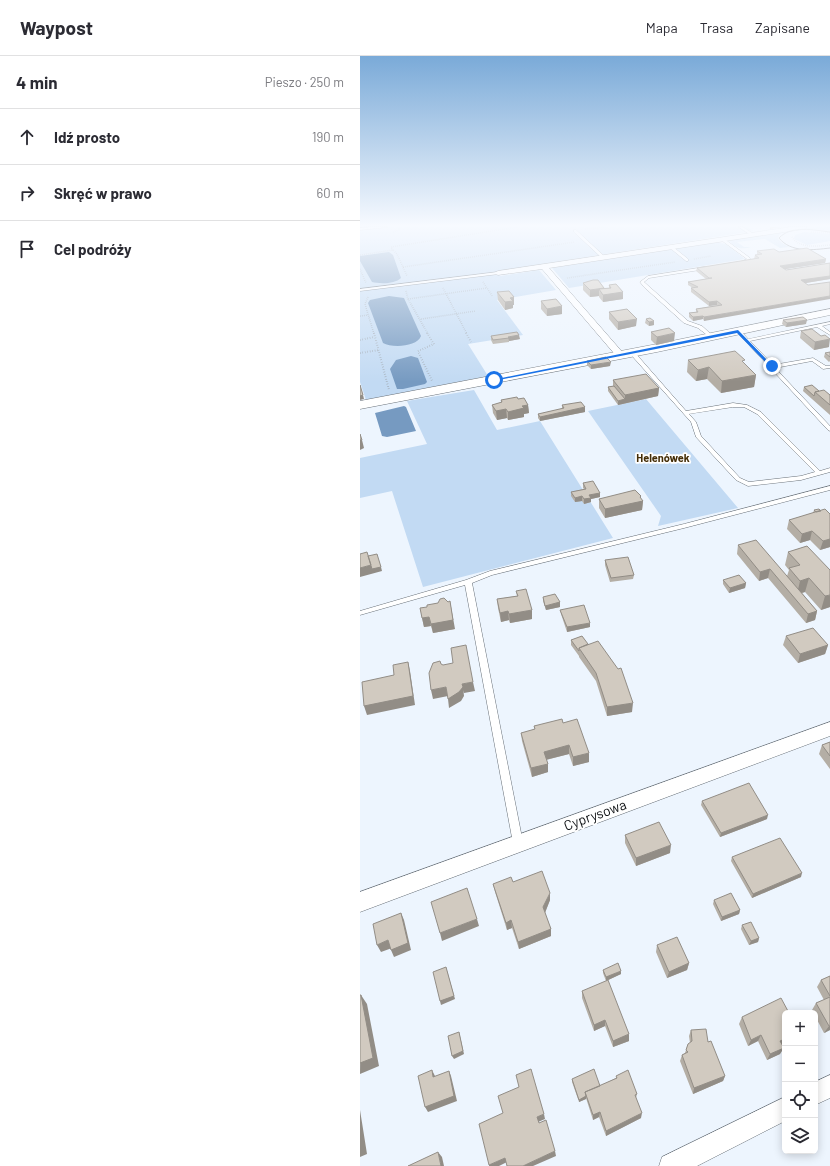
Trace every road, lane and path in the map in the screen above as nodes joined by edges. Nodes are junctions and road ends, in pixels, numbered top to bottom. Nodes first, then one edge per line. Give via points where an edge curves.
1 (364, 279) edge
2 (408, 279) edge
3 (454, 279) edge
4 (481, 279) edge
5 (564, 279) edge
6 (647, 279) edge
7 (556, 280) joint
8 (439, 281) junction
9 (410, 284) junction
10 (487, 288) junction
11 (369, 289) junction
12 (378, 289) junction
13 (360, 290) edge
14 (446, 294) junction
15 (493, 297) dead end
16 (408, 299) junction
17 (476, 310) dead end
18 (830, 312) edge
19 (456, 314) junction
20 (368, 315) junction
21 (360, 316) edge
22 (421, 319) junction
23 (830, 323) edge
24 (818, 326) junction
25 (738, 331) junction
26 (830, 334) edge
27 (374, 337) junction
28 (711, 337) junction
29 (360, 340) edge
30 (747, 340) junction
31 (471, 342) dead end
32 (380, 350) junction
33 (360, 353) edge
34 (621, 356) junction
35 (635, 356) dead end
36 (772, 366) junction
37 (830, 367) edge
38 (433, 383) dead end
39 (390, 395) dead end
40 (360, 405) edge
41 (685, 413) junction
42 (830, 429) edge
43 (830, 470) edge
44 (819, 473) junction
45 (830, 488) edge
46 (468, 582) junction
47 (360, 612) edge
48 (830, 729) edge
49 (518, 843) junction
50 (360, 902) edge
51 (830, 1086) edge
52 (818, 1092) edge
53 (782, 1110) edge
54 (671, 1166) edge

1 - 11 path
2 - 9 path
3 - 8 lane
4 - 10 path
5 - 7 path
6 - 28 lane via 642,282 645,286 686,322 700,327
7 - 34 street
8 - 9 lane
8 - 14 path
9 - 12 lane
9 - 16 path via 406,294
10 - 14 path
10 - 15 path
11 - 12 lane
11 - 13 lane
12 - 20 path via 373,290 365,300
14 - 16 path
14 - 19 path
16 - 22 path
17 - 19 path
18 - 25 street
19 - 22 path
19 - 31 path
20 - 21 path
20 - 27 path
22 - 38 path via 434,344 418,351
23 - 24 lane
24 - 26 lane
24 - 30 lane
25 - 28 street
25 - 30 lane
27 - 29 path
27 - 32 path
28 - 34 street
30 - 36 lane
32 - 33 path
32 - 39 path
34 - 40 street
35 - 41 lane
36 - 37 lane via 813,359 825,368
36 - 42 lane
41 - 44 lane via 733,404 759,412
41 - 44 lane via 693,422 698,436 738,479 748,484 801,478
43 - 44 lane
45 - 46 lane via 490,573
46 - 47 lane
46 - 49 lane
48 - 49 street, Cyprysowa
49 - 50 street, Cyprysowa
51 - 52 street
53 - 54 street

